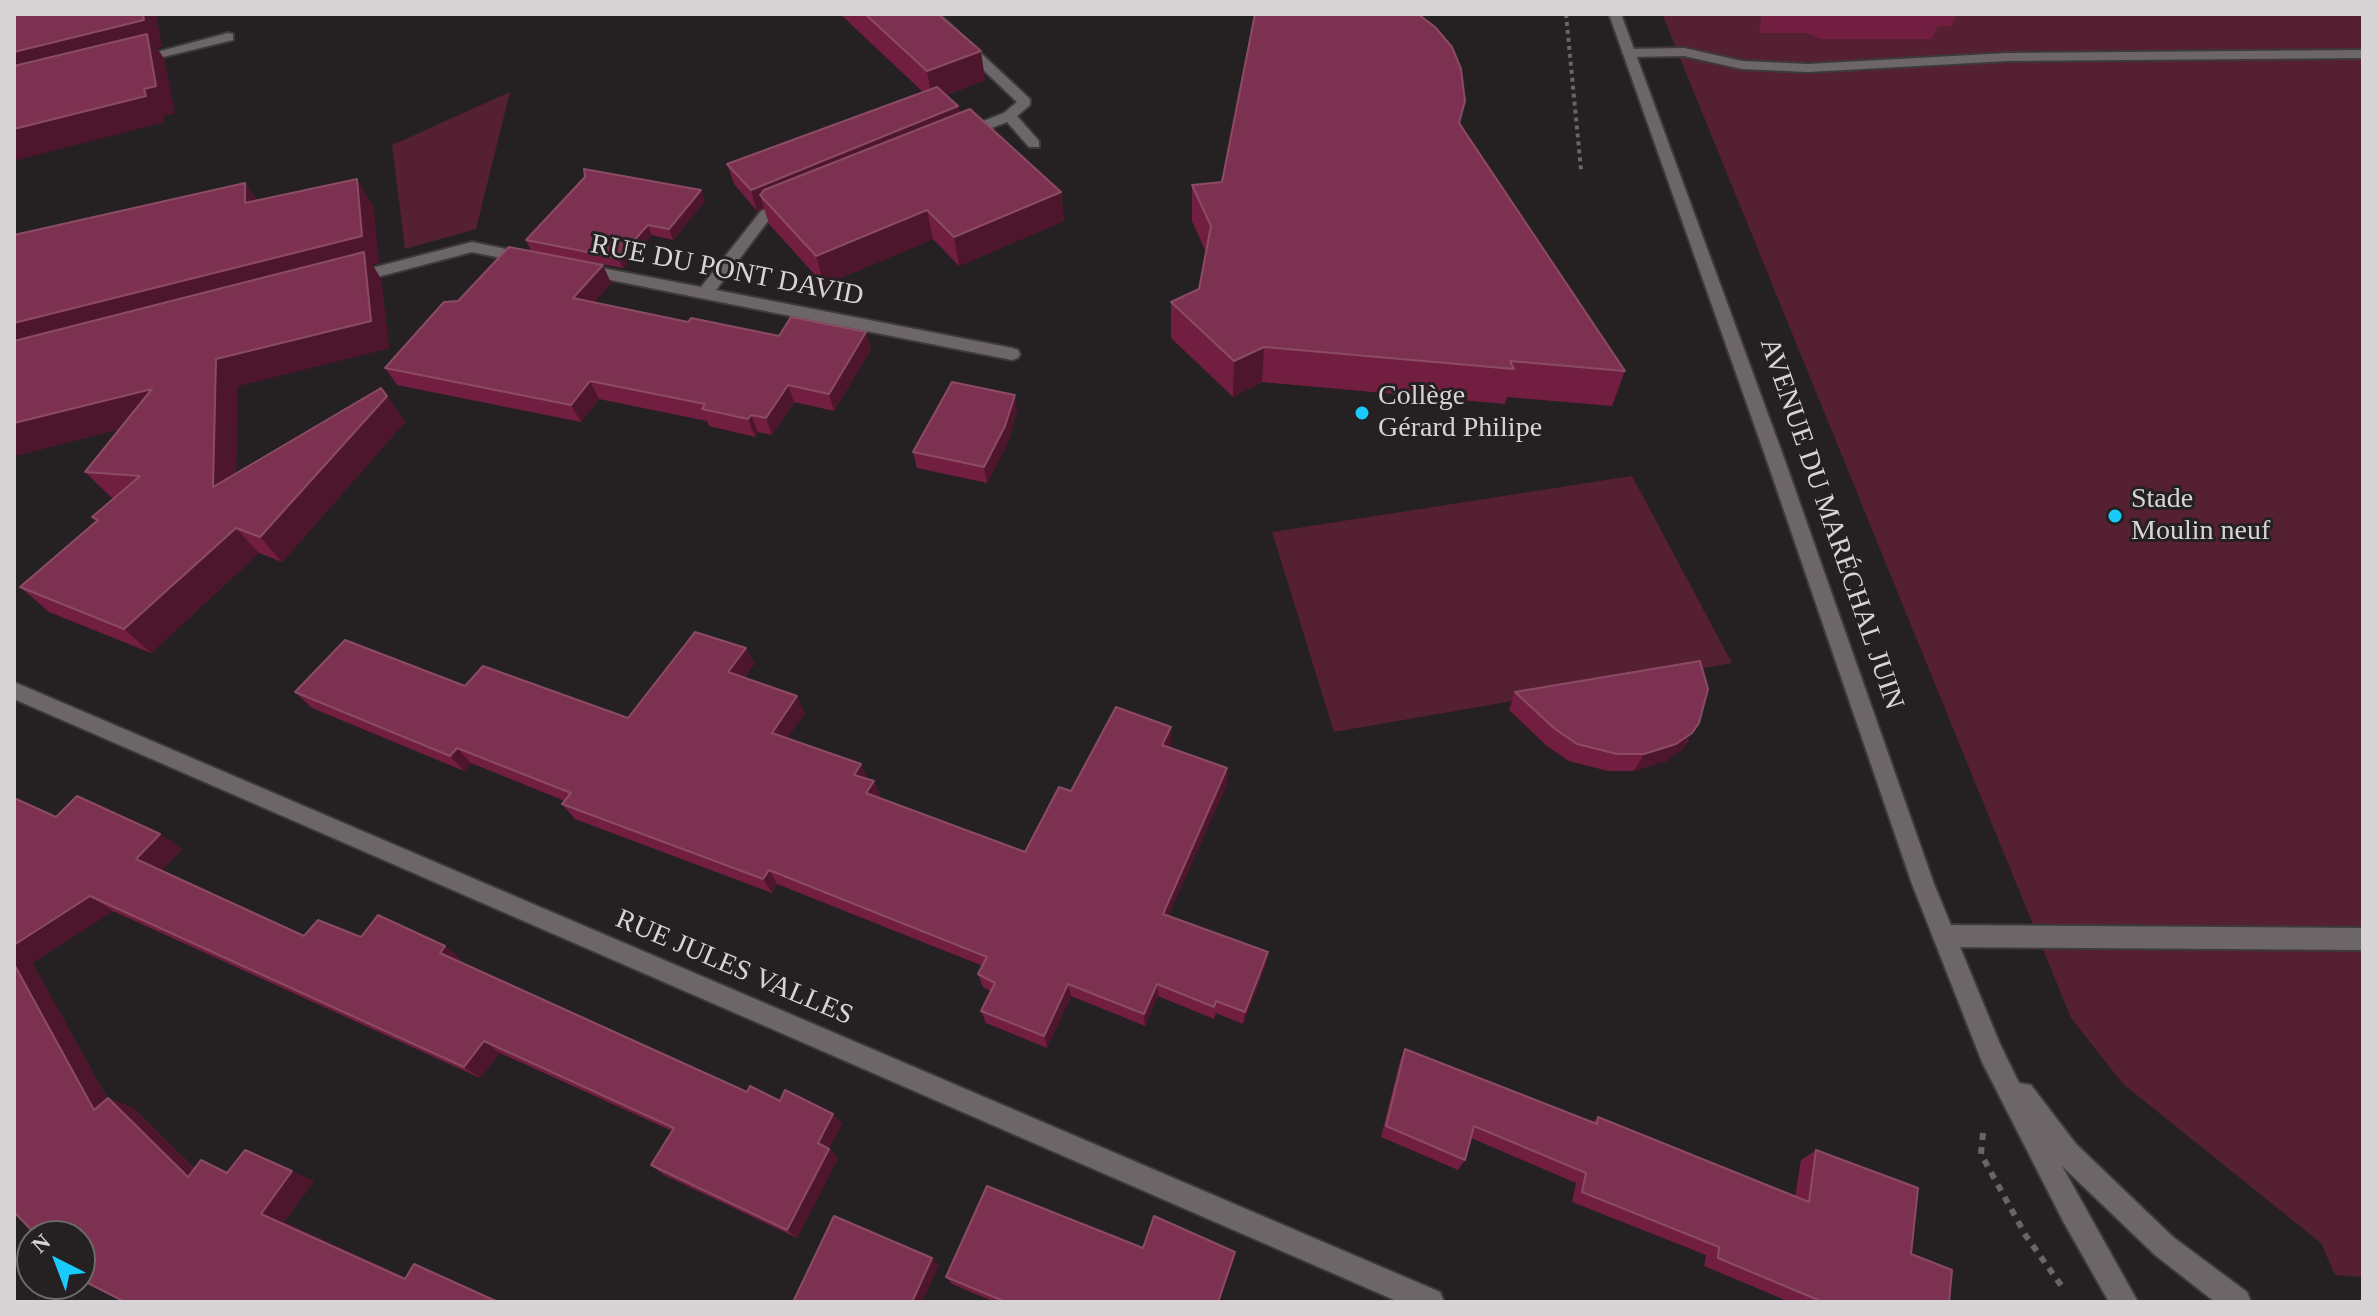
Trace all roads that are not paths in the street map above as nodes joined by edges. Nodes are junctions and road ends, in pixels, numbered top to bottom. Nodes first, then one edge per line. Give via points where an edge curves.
1 (931, 14) edge
2 (1615, 14) edge
3 (228, 37) dead end
4 (1629, 53) junction
5 (2363, 54) edge
6 (121, 64) edge
7 (1009, 116) junction
8 (952, 139) edge
9 (1034, 144) dead end
10 (809, 196) edge
11 (335, 283) edge
12 (705, 294) junction
13 (1012, 354) dead end
14 (14, 690) edge
15 (1945, 936) junction
16 (2363, 939) edge
17 (1991, 1053) junction
18 (1430, 1302) edge
19 (2124, 1302) edge
20 (2237, 1302) edge

1 - 7 street via 1025,102
2 - 4 street, AVENUE DU MARÉCHAL JUIN
3 - 6 street
4 - 5 street via 1684,52 1742,65 1808,68 2008,57
4 - 15 street, AVENUE DU MARÉCHAL JUIN
7 - 8 street
7 - 9 street
10 - 12 street via 766,214
11 - 12 street, RUE DU PONT DAVID via 472,247
12 - 13 street, RUE DU PONT DAVID
14 - 18 street, RUE JULES VALLES
15 - 16 street
15 - 17 street, AVENUE DU MARÉCHAL JUIN
17 - 19 street, AVENUE DU MARÉCHAL JUIN
17 - 20 street, AVENUE DU MARÉCHAL JUIN via 2067,1153 2164,1246

